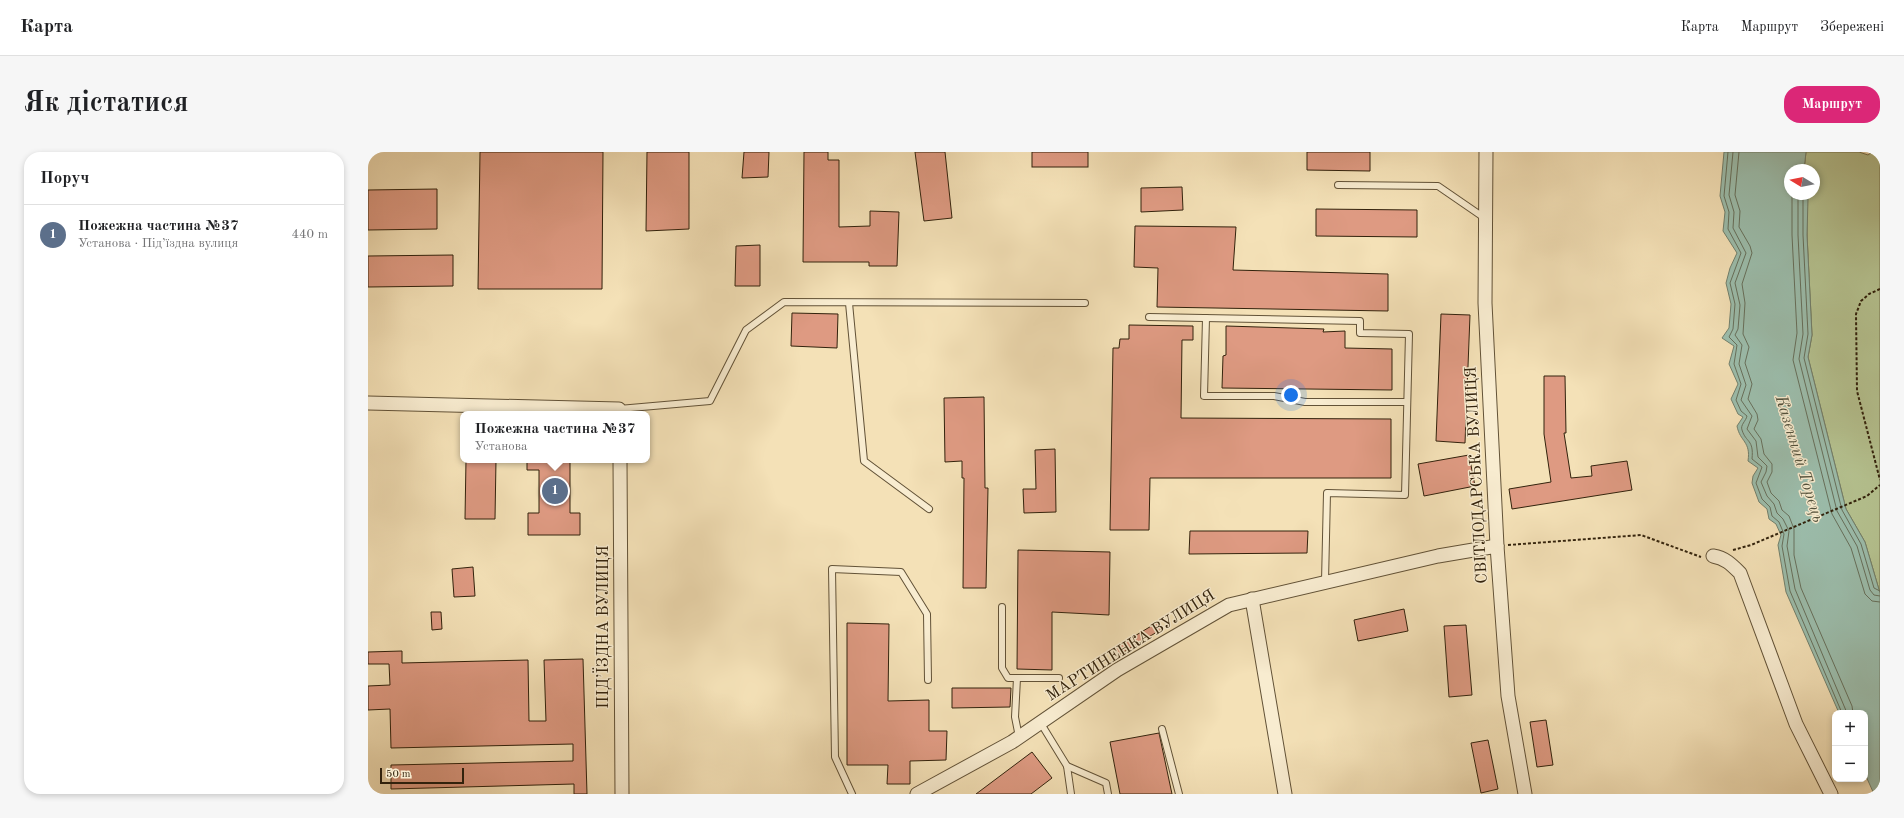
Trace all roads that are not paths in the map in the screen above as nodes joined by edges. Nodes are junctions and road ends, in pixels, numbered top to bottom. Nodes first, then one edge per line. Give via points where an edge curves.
1 (1486, 152) edge
2 (1338, 185) dead end
3 (1486, 219) junction
4 (849, 303) junction
5 (1085, 303) dead end
6 (1148, 317) dead end
7 (1206, 318) junction
8 (1407, 402) junction
9 (368, 403) edge
10 (591, 411) edge
11 (627, 411) edge
12 (620, 463) edge
13 (929, 509) dead end
14 (1497, 546) junction
15 (1713, 556) road end
16 (1325, 582) junction
17 (1252, 599) junction
18 (1002, 607) dead end
19 (1017, 678) junction
20 (1059, 678) dead end
21 (928, 680) dead end
22 (1040, 722) junction
23 (1162, 729) dead end
24 (1019, 737) junction
25 (1067, 766) junction
26 (622, 794) edge
27 (852, 794) edge
28 (917, 794) edge
29 (1072, 794) edge
30 (1108, 794) edge
31 (1179, 794) edge
32 (1285, 794) edge
33 (1525, 794) edge
34 (1831, 794) edge

1 - 3 street, СВІТЛОДАРСЬКА ВУЛИЦЯ
2 - 3 lane via 1438,186
3 - 14 street, СВІТЛОДАРСЬКА ВУЛИЦЯ via 1485,303
4 - 5 lane
4 - 11 lane via 784,302 746,330 710,401
4 - 13 lane via 864,461
6 - 7 lane
7 - 8 lane via 1204,396 1274,396 1305,402
7 - 8 lane via 1360,321 1360,333 1409,334
8 - 16 lane via 1406,495 1327,493
9 - 10 street
12 - 26 street, ПІД’ЇЗДНА ВУЛИЦЯ
14 - 16 street, МАРТИНЕНКА ВУЛИЦЯ via 1438,556
14 - 33 street, СВІТЛОДАРСЬКА ВУЛИЦЯ via 1508,696
15 - 34 street via 1721,557 1740,573 1796,724
16 - 17 street, МАРТИНЕНКА ВУЛИЦЯ
17 - 22 street, МАРТИНЕНКА ВУЛИЦЯ via 1223,608 1117,670
17 - 32 street
18 - 19 lane via 1002,668 1008,678
19 - 20 lane
19 - 24 lane via 1015,717
21 - 27 lane via 927,614 901,572 832,569 835,758
22 - 24 street, МАРТИНЕНКА ВУЛИЦЯ
22 - 25 lane
23 - 31 lane
24 - 28 street, МАРТИНЕНКА ВУЛИЦЯ
25 - 29 lane
25 - 30 lane via 1106,782

